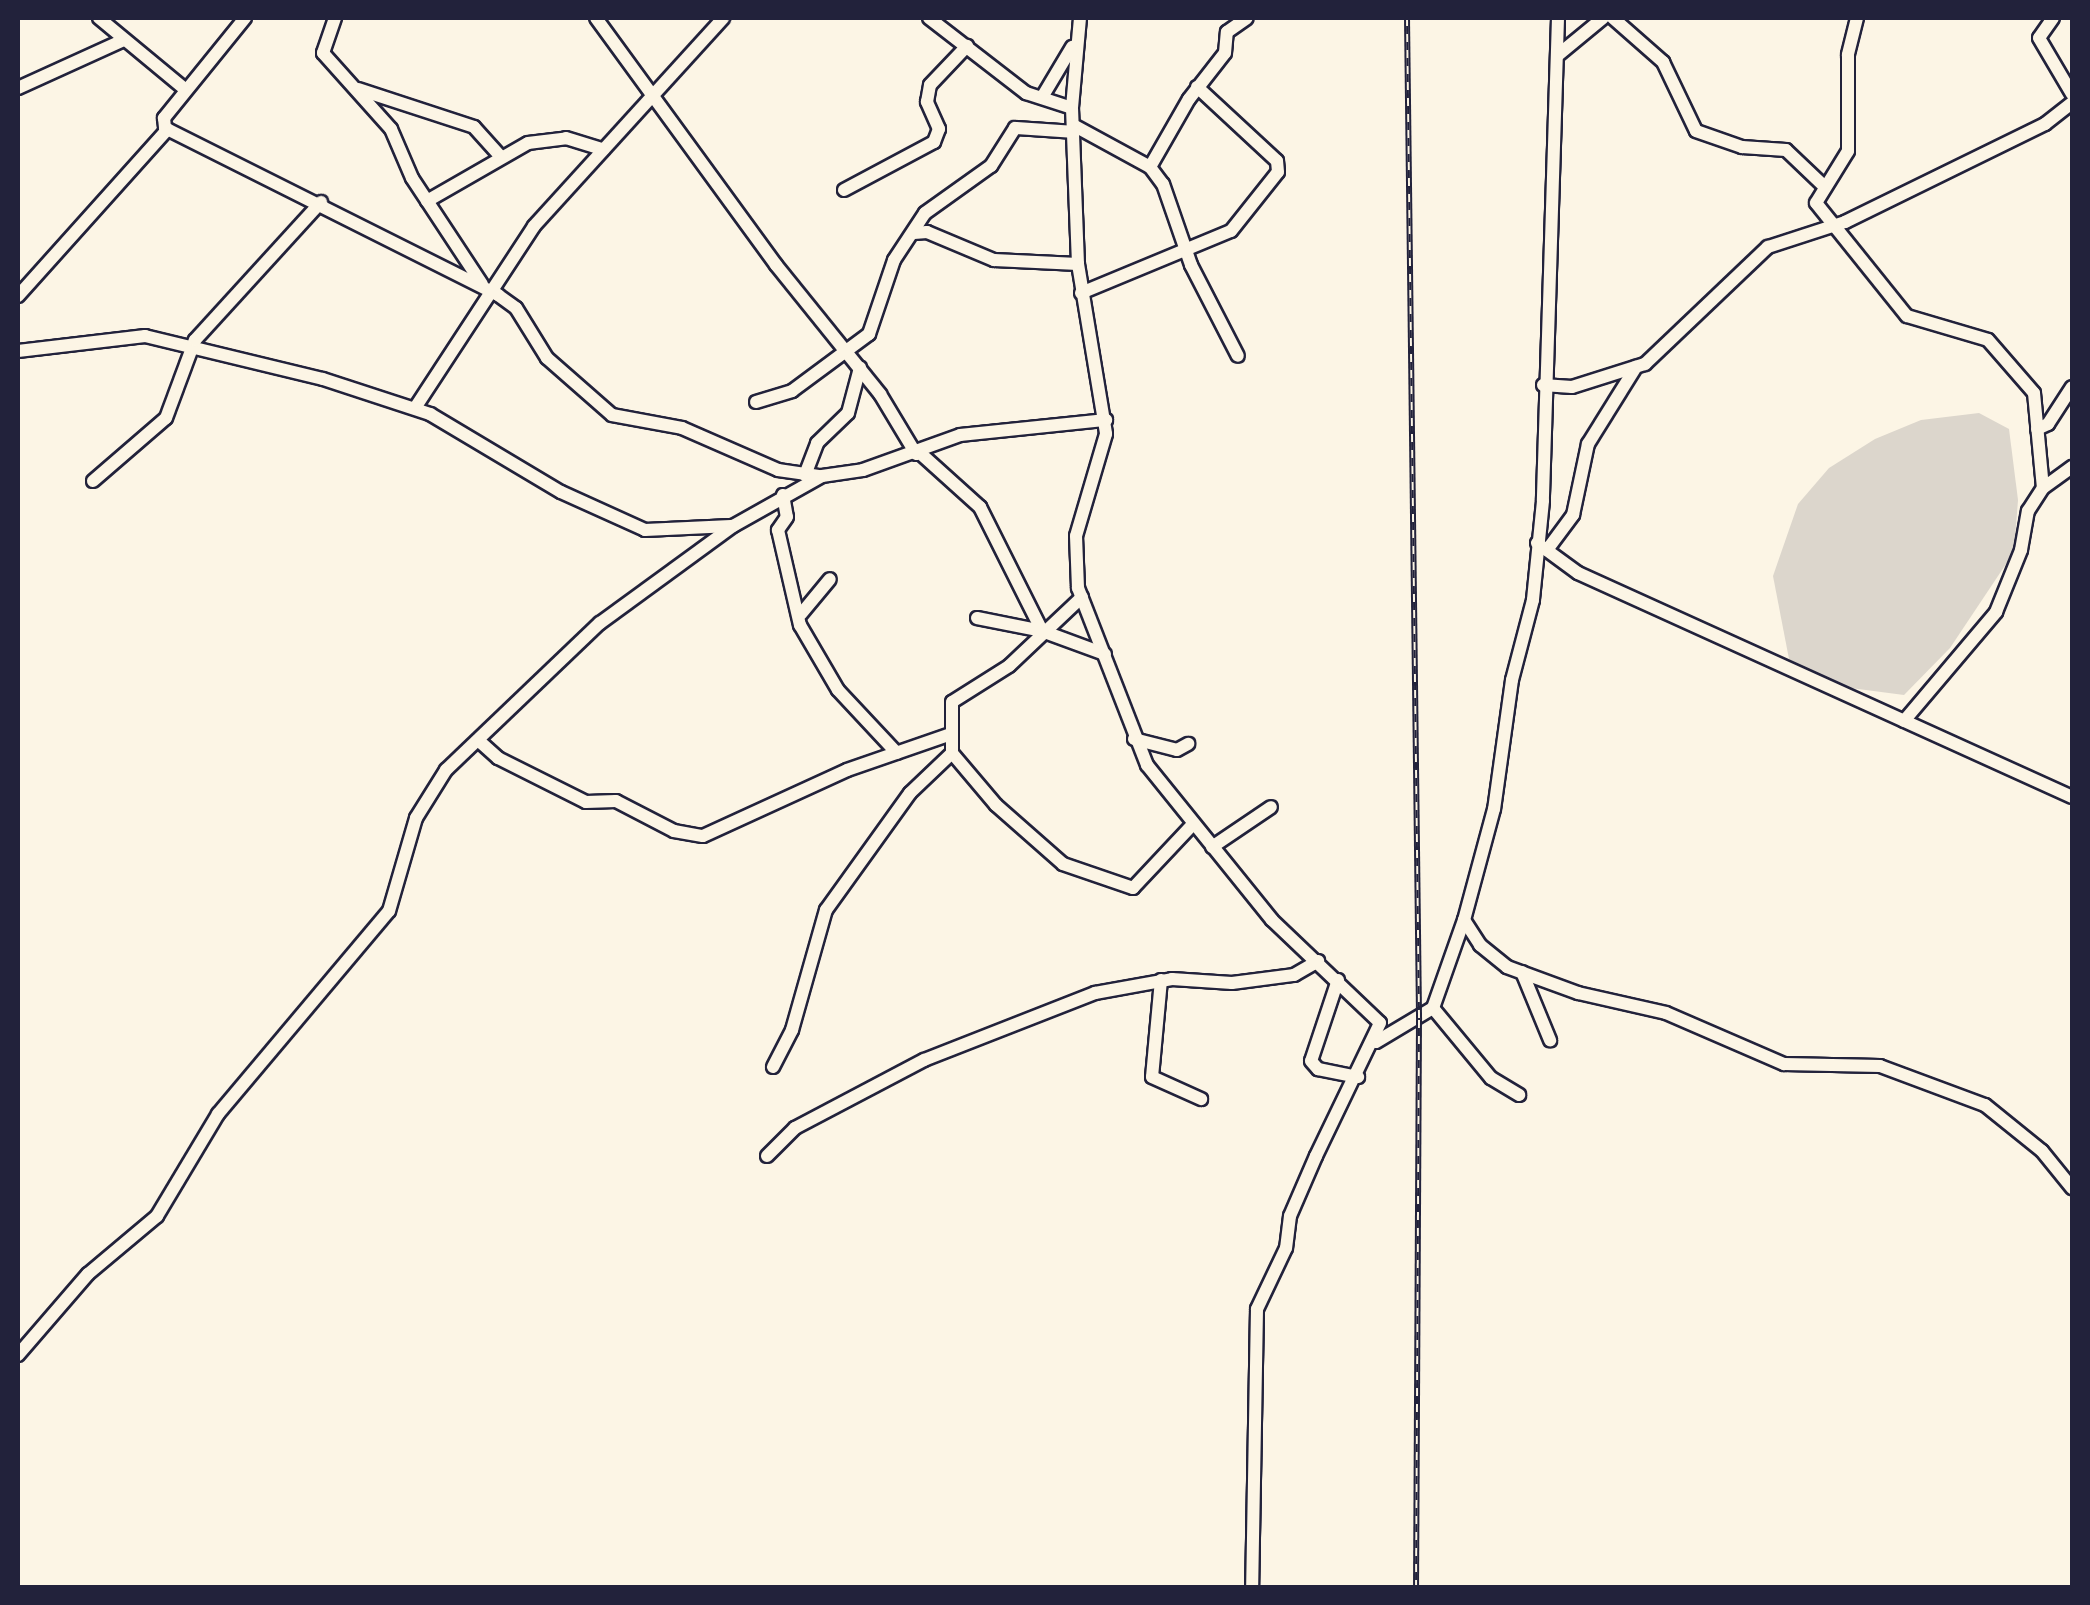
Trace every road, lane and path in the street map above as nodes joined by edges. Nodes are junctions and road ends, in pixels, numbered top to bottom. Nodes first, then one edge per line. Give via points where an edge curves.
1 (99, 18) edge
2 (245, 18) edge
3 (335, 18) edge
4 (596, 18) edge
5 (723, 18) edge
6 (929, 18) edge
7 (1080, 18) edge
8 (1247, 18) edge
9 (1558, 18) edge
10 (1604, 18) edge
11 (1613, 18) edge
12 (1858, 18) edge
13 (2053, 18) edge
14 (124, 40) junction
15 (1073, 45) junction
16 (967, 46) junction
17 (1558, 55) junction
18 (1198, 87) junction
19 (18, 88) edge
20 (358, 89) junction
21 (186, 90) junction
22 (1044, 94) junction
23 (2072, 94) edge
24 (655, 97) junction
25 (2072, 103) edge
26 (1072, 108) junction
27 (1073, 128) junction
28 (168, 129) junction
29 (602, 149) junction
30 (500, 156) junction
31 (1150, 167) junction
32 (1824, 186) junction
33 (844, 190) dead end
34 (428, 201) junction
35 (321, 202) junction
36 (1830, 228) junction
37 (914, 233) junction
38 (1185, 247) junction
39 (1078, 264) junction
40 (487, 289) junction
41 (1081, 293) junction
42 (18, 296) edge
43 (844, 349) junction
44 (189, 350) junction
45 (18, 351) edge
46 (1238, 356) dead end
47 (1636, 367) junction
48 (860, 368) junction
49 (1543, 384) junction
50 (2072, 387) edge
51 (756, 402) dead end
52 (415, 408) junction
53 (1106, 420) junction
54 (2037, 429) junction
55 (918, 453) junction
56 (2072, 467) edge
57 (805, 475) junction
58 (822, 476) junction
59 (92, 481) dead end
60 (2043, 488) junction
61 (783, 496) junction
62 (733, 526) junction
63 (1542, 546) junction
64 (830, 579) dead end
65 (1082, 597) junction
66 (801, 614) junction
67 (977, 618) dead end
68 (1045, 632) junction
69 (1106, 654) junction
70 (1904, 722) junction
71 (948, 735) junction
72 (1134, 739) junction
73 (478, 740) junction
74 (1188, 744) dead end
75 (897, 753) junction
76 (952, 753) junction
77 (2072, 797) edge
78 (1271, 807) dead end
79 (1193, 824) junction
80 (1212, 847) junction
81 (1464, 920) junction
82 (1318, 962) junction
83 (1522, 972) junction
84 (1161, 980) junction
85 (1338, 980) junction
86 (1433, 1008) junction
87 (1550, 1040) dead end
88 (1376, 1042) junction
89 (773, 1067) dead end
90 (1358, 1078) junction
91 (1519, 1095) dead end
92 (1201, 1099) dead end
93 (767, 1156) dead end
94 (2072, 1188) edge
95 (18, 1355) edge
96 (1252, 1588) edge

1 - 14 street
2 - 21 street
3 - 20 street via 322,48
4 - 24 street
5 - 24 street
6 - 16 street
7 - 15 street
8 - 18 street via 1228,32 1225,54
9 - 17 street
10 - 17 street
11 - 32 street via 1663,62 1696,131 1742,147 1786,150
12 - 32 street via 1848,55 1848,151
13 - 23 street via 2039,38
14 - 19 street
14 - 21 street
15 - 22 street
15 - 26 street
16 - 22 street via 1026,93
16 - 33 street via 930,85 928,102 940,129 934,142
17 - 49 street
18 - 31 street
18 - 38 street via 1280,166 1235,227
20 - 30 street via 474,127
20 - 34 street via 391,129
21 - 28 street via 164,118
22 - 26 street
24 - 29 street
24 - 43 street
25 - 36 street via 2045,124
26 - 27 street
27 - 31 street
27 - 37 street via 1015,128 992,164 930,208
27 - 39 street
28 - 35 street
28 - 42 street
29 - 30 street via 554,138
29 - 40 street
30 - 34 street
31 - 38 street via 1168,193
32 - 36 street via 1814,198
34 - 40 street
35 - 40 street
35 - 44 street
36 - 47 street via 1768,246
36 - 54 street via 1882,279 1907,316 1993,344 2034,394
37 - 39 street via 928,232 994,260
37 - 43 street via 894,260 869,334
38 - 41 street
38 - 46 street
39 - 41 street
40 - 52 street
40 - 57 street via 516,308 540,350 604,411 682,428
41 - 53 street
43 - 48 street
43 - 51 street via 792,391
44 - 45 street via 130,336
44 - 52 street via 323,379
44 - 59 street via 171,412 130,456
47 - 49 street via 1572,387
47 - 63 street via 1588,444 1573,515
48 - 55 street
48 - 57 street via 848,412 817,443
49 - 63 street
50 - 54 street via 2048,424
52 - 62 street via 636,527
53 - 55 street via 960,435
53 - 65 street via 1091,500 1076,536
54 - 60 street
55 - 58 street
55 - 68 street via 980,507
56 - 60 street
57 - 58 street
58 - 61 street
60 - 70 street via 2028,511 2015,570 1996,612
61 - 62 street
61 - 66 street via 788,517 778,530
62 - 73 street via 600,623
63 - 70 street via 1585,576
63 - 81 street via 1500,782
64 - 66 street
65 - 68 street
65 - 69 street
66 - 75 street via 805,637 828,663 838,690
67 - 68 street
68 - 69 street
68 - 71 street via 955,698
69 - 72 street
70 - 77 street
71 - 75 street
71 - 76 street
72 - 74 street via 1177,750
72 - 79 street
73 - 75 street via 498,758 575,798 597,806 623,803 692,836 717,834
73 - 95 street via 428,792 389,911 218,1114 157,1216 98,1265
76 - 79 street via 996,805 1063,864 1133,888
76 - 89 street via 910,793 826,910 792,1030
78 - 80 street
79 - 80 street
80 - 82 street via 1272,920
81 - 83 street via 1489,954
81 - 86 street
82 - 84 street via 1305,972 1232,983
82 - 85 street
83 - 87 street
83 - 94 street via 1666,1013 1784,1064 1880,1066 1939,1086 1994,1111
84 - 92 street via 1152,1078
84 - 93 street via 1095,994 924,1060 795,1128
85 - 88 street via 1379,1018
85 - 90 street via 1311,1061 1318,1070
86 - 88 street
86 - 91 street via 1491,1078
88 - 90 street
90 - 96 street via 1293,1210 1286,1248 1254,1321

